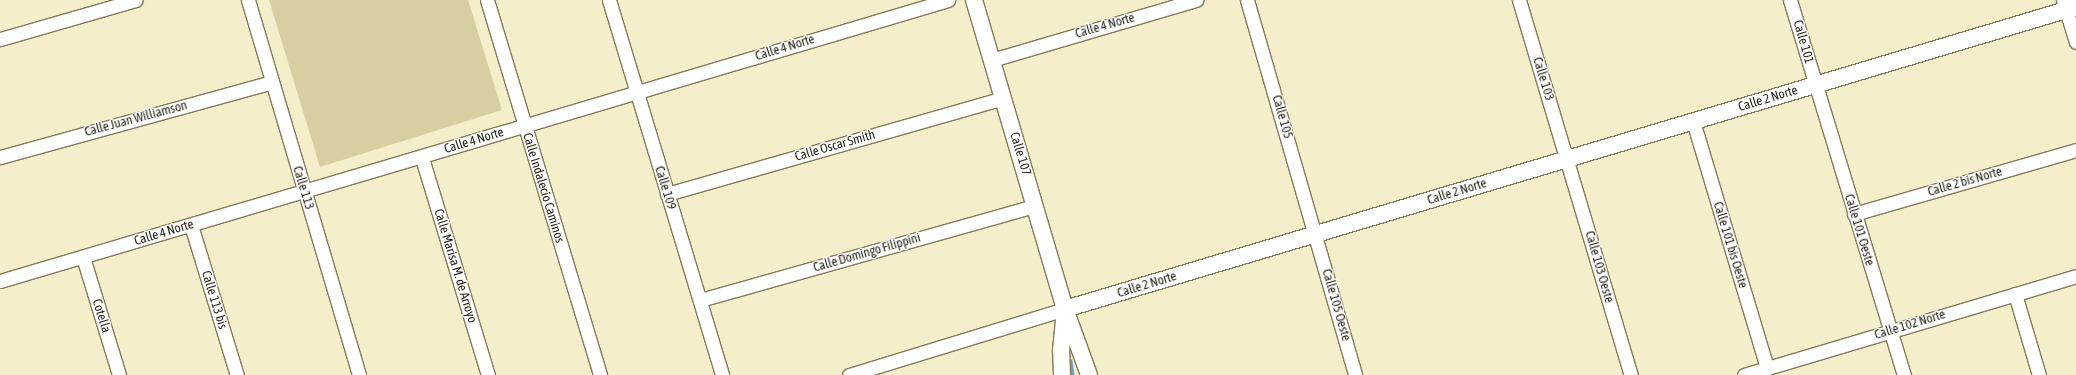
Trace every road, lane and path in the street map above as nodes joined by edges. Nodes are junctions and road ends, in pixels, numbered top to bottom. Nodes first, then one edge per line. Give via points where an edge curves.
1 (136, 0) edge
2 (248, 0) edge
3 (486, 0) edge
4 (608, 0) edge
5 (948, 0) edge
6 (974, 0) edge
7 (1196, 0) edge
8 (1247, 0) edge
9 (1519, 0) edge
10 (1790, 0) edge
11 (2068, 5) edge
12 (0, 39) edge
13 (2076, 42) edge
14 (992, 60) junction
15 (272, 82) junction
16 (1815, 85) junction
17 (636, 93) junction
18 (1003, 98) junction
19 (1693, 121) junction
20 (524, 126) junction
21 (2076, 150) edge
22 (0, 157) edge
23 (422, 158) junction
24 (1567, 159) junction
25 (304, 191) junction
26 (667, 194) junction
27 (1035, 206) junction
28 (1854, 214) junction
29 (191, 225) junction
30 (1316, 234) junction
31 (83, 257) junction
32 (2076, 276) edge
33 (0, 281) edge
34 (2015, 294) junction
35 (700, 300) junction
36 (1066, 309) junction
37 (1890, 331) junction
38 (1767, 368) junction
39 (119, 375) edge
40 (237, 375) edge
41 (359, 375) edge
42 (488, 375) edge
43 (600, 375) edge
44 (722, 375) edge
45 (852, 375) edge
46 (1062, 375) edge
47 (1089, 375) edge
48 (1355, 375) edge
49 (1631, 375) edge
50 (1744, 375) edge
51 (1904, 375) edge
52 (2039, 375) edge

1 - 12 street
2 - 15 street, Calle 113
3 - 20 street, Calle Indalecio Caminos
4 - 17 street, Calle 109
5 - 17 street, Calle 4 Norte
6 - 14 street, Calle 107
7 - 14 street, Calle 4 Norte
8 - 30 street, Calle 105
9 - 24 street, Calle 103
10 - 16 street, Calle 101
11 - 13 street
11 - 16 street, Calle 2 Norte
14 - 18 street, Calle 107
15 - 22 street, Calle Juan Williamson
15 - 25 street, Calle 113
16 - 19 street, Calle 2 Norte
16 - 28 street, Calle 101 Oeste
17 - 20 street, Calle 4 Norte
17 - 26 street, Calle 109
18 - 26 street, Calle Oscar Smith
18 - 27 street, Calle 107
19 - 24 street, Calle 2 Norte
19 - 38 street, Calle 101 bis Oeste
20 - 23 street, Calle 4 Norte
20 - 43 street, Calle Indalecio Caminos
21 - 28 street, Calle 2 bis Norte
23 - 25 street, Calle 4 Norte
23 - 42 street, Calle Marisa M. de Arroyo
24 - 30 street, Calle 2 Norte
24 - 49 street, Calle 103 Oeste
25 - 29 street, Calle 4 Norte
25 - 41 street, Calle 113
26 - 35 street, Calle 109
27 - 35 street, Calle Domingo Filippini
27 - 36 street, Calle 107
28 - 37 street, Calle 101 Oeste
29 - 31 street, Calle 4 Norte
29 - 40 street, Calle 113 bis
30 - 36 street, Calle 2 Norte
30 - 48 street, Calle 105 Oeste
31 - 33 street, Calle 4 Norte
31 - 39 street, Cotella
32 - 34 street, Calle 102 Norte
34 - 37 street, Calle 102 Norte
34 - 52 street
35 - 44 street, Calle 109
36 - 45 street, Calle 2 Norte
36 - 46 street via 1061,350
36 - 47 street, Calle 107
37 - 38 street, Calle 102 Norte
37 - 51 street, Calle 101 Oeste
38 - 50 street, Calle 102 Norte

